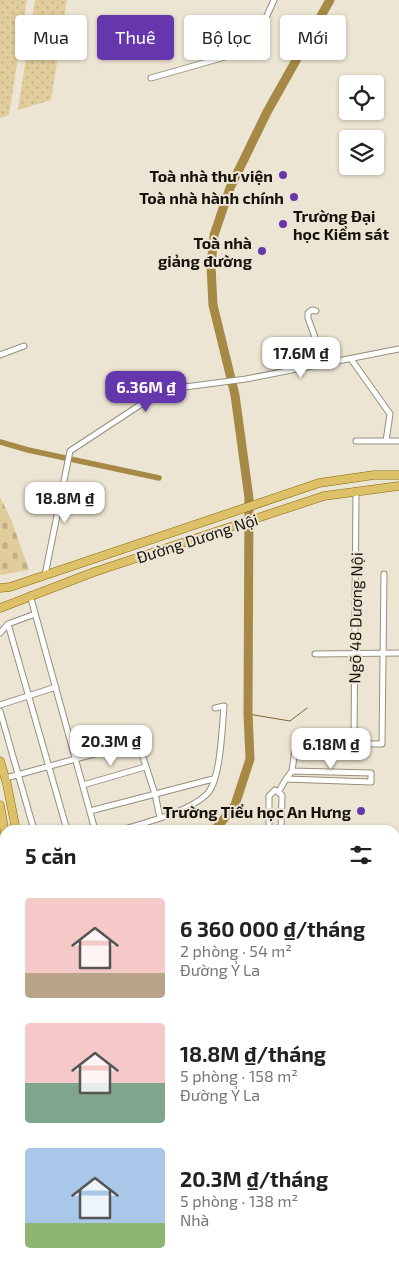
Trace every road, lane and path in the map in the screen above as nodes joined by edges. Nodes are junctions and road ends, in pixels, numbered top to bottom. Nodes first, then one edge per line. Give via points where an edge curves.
1 (274, 0) edge
2 (151, 78) dead end
3 (316, 311) dead end
4 (24, 346) dead end
5 (399, 349) edge
6 (0, 355) edge
7 (351, 359) junction
8 (325, 365) junction
9 (356, 441) dead end
10 (386, 441) junction
11 (399, 441) edge
12 (399, 476) edge
13 (399, 486) edge
14 (356, 491) junction
15 (90, 561) junction
16 (94, 572) junction
17 (384, 574) dead end
18 (45, 575) junction
19 (0, 588) edge
20 (30, 595) junction
21 (0, 608) edge
22 (35, 614) junction
23 (8, 624) junction
24 (0, 634) edge
25 (383, 653) junction
26 (399, 653) edge
27 (315, 654) dead end
28 (354, 654) junction
29 (56, 687) junction
30 (28, 696) junction
31 (0, 705) edge
32 (215, 708) dead end
33 (0, 711) edge
34 (354, 744) junction
35 (76, 758) junction
36 (0, 761) edge
37 (48, 766) junction
38 (146, 767) junction
39 (292, 771) junction
40 (20, 775) junction
41 (6, 778) junction
42 (213, 779) junction
43 (286, 779) junction
44 (83, 785) junction
45 (279, 791) junction
46 (155, 794) junction
47 (0, 808) edge
48 (90, 811) junction
49 (160, 818) junction
50 (3, 825) edge
51 (15, 825) edge
52 (33, 825) edge
53 (66, 825) edge
54 (94, 825) edge
55 (137, 825) edge
56 (269, 825) edge
57 (281, 825) edge

1 - 2 street via 256,40 246,51
3 - 8 street via 308,313 308,318
4 - 6 street
5 - 7 street
7 - 8 street
7 - 10 street via 390,414
8 - 18 street via 177,388 140,405 70,451
9 - 10 street
10 - 11 street
12 - 15 main road, Đường Dương Nội via 374,475 319,482
13 - 14 main road, Đường Dương Nội
14 - 16 main road, Đường Dương Nội via 324,496
14 - 28 street, Ngõ 48 Dương Nội
15 - 16 main road
15 - 18 main road, Đường Dương Nội
16 - 20 main road, Đường Dương Nội
17 - 25 street
18 - 19 main road, Đường Dương Nội
20 - 21 main road, Đường Dương Nội
20 - 22 street
22 - 23 street
22 - 29 street
23 - 24 street
23 - 30 street
25 - 26 street
25 - 28 street
25 - 34 street via 382,744
27 - 28 street
28 - 34 street, Ngõ 48 Dương Nội
29 - 30 street
29 - 35 street
30 - 31 street
30 - 37 street
32 - 42 street via 224,706 220,760
33 - 40 street
34 - 39 street via 296,743
35 - 37 street
35 - 38 street via 138,742
35 - 44 street
36 - 41 main road
37 - 40 street
37 - 53 street
38 - 44 street
38 - 46 street
39 - 43 street
39 - 43 street via 371,773 371,782
40 - 41 street
40 - 52 street
41 - 51 main road
42 - 46 street
42 - 49 street via 207,794
43 - 45 street
44 - 48 street
45 - 56 street via 275,790 269,796
45 - 57 street via 282,795
46 - 48 street
46 - 49 street
47 - 50 main road
48 - 54 street
49 - 55 street

